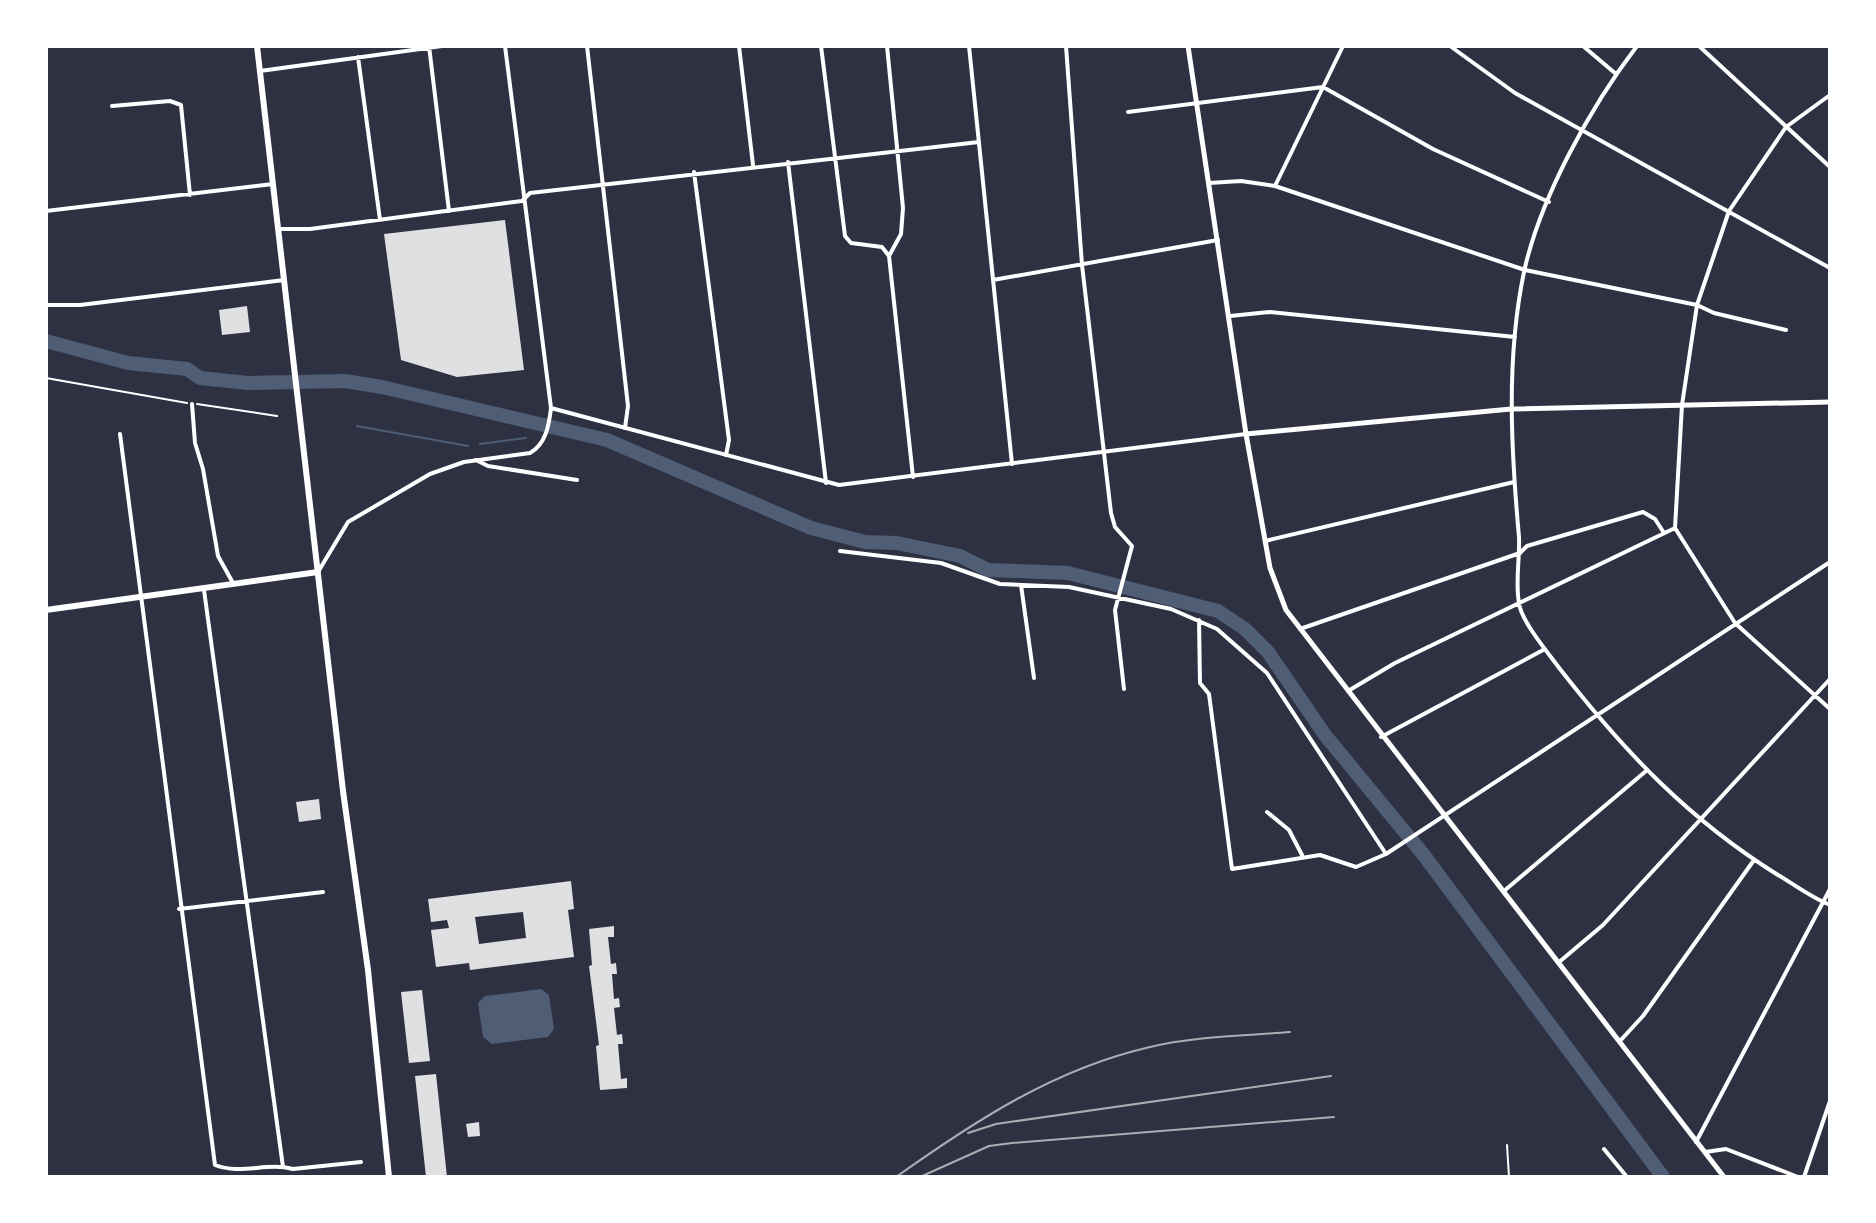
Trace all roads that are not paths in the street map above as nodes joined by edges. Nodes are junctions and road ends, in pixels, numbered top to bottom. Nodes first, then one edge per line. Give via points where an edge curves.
1 (257, 46) edge
2 (378, 46) edge
3 (442, 46) edge
4 (505, 46) edge
5 (587, 46) edge
6 (739, 46) edge
7 (821, 46) edge
8 (887, 46) edge
9 (969, 46) edge
10 (1066, 46) edge
11 (1188, 46) edge
12 (1343, 46) edge
13 (1450, 46) edge
14 (1583, 46) edge
15 (1637, 46) edge
16 (1699, 46) edge
17 (430, 47) edge
18 (379, 54) junction
19 (358, 57) junction
20 (260, 71) junction
21 (1616, 74) junction
22 (1323, 87) junction
23 (1830, 95) edge
24 (1197, 102) junction
25 (112, 106) dead end
26 (1128, 112) dead end
27 (1786, 127) junction
28 (1581, 130) junction
29 (979, 142) junction
30 (898, 149) junction
31 (835, 156) junction
32 (788, 162) junction
33 (753, 165) junction
34 (1830, 167) edge
35 (693, 172) junction
36 (603, 183) junction
37 (1209, 183) junction
38 (273, 184) junction
39 (1275, 186) junction
40 (190, 195) junction
41 (522, 201) junction
42 (1549, 202) junction
43 (46, 211) edge
44 (449, 211) junction
45 (1729, 211) junction
46 (380, 220) junction
47 (278, 229) junction
48 (1218, 240) junction
49 (889, 256) junction
50 (1082, 265) junction
51 (1830, 268) edge
52 (1525, 270) junction
53 (284, 280) junction
54 (993, 280) junction
55 (46, 305) edge
56 (1697, 305) junction
57 (1230, 316) junction
58 (1786, 330) dead end
59 (1515, 337) junction
60 (1830, 402) edge
61 (192, 404) road end
62 (1682, 405) junction
63 (551, 408) junction
64 (1511, 409) junction
65 (625, 428) junction
66 (120, 434) dead end
67 (1246, 434) junction
68 (1106, 452) junction
69 (726, 455) junction
70 (476, 460) junction
71 (1012, 464) junction
72 (913, 477) junction
73 (577, 480) dead end
74 (1514, 482) junction
75 (826, 483) junction
76 (1675, 528) junction
77 (1664, 533) junction
78 (1265, 541) junction
79 (840, 551) dead end
80 (1520, 553) junction
81 (1830, 562) edge
82 (318, 572) junction
83 (234, 585) junction
84 (1021, 585) junction
85 (204, 590) junction
86 (140, 598) junction
87 (1119, 598) junction
88 (1518, 605) junction
89 (46, 610) edge
90 (1199, 620) junction
91 (1735, 623) junction
92 (1299, 630) junction
93 (1545, 649) junction
94 (1034, 678) dead end
95 (1830, 679) edge
96 (1124, 689) dead end
97 (1347, 692) junction
98 (1815, 697) junction
99 (1830, 709) edge
100 (1596, 714) junction
101 (1381, 737) junction
102 (1646, 771) junction
103 (1267, 812) dead end
104 (1444, 817) junction
105 (1701, 819) junction
106 (1386, 854) junction
107 (1302, 855) junction
108 (1754, 860) junction
109 (1830, 889) edge
110 (323, 892) dead end
111 (1502, 893) junction
112 (247, 900) junction
113 (1823, 903) junction
114 (1830, 905) edge
115 (179, 909) junction
116 (1557, 963) junction
117 (1619, 1042) junction
118 (1830, 1101) edge
119 (1696, 1142) junction
120 (1507, 1145) dead end
121 (1604, 1149) dead end
122 (1705, 1152) junction
123 (361, 1162) dead end
124 (283, 1167) junction
125 (389, 1177) edge
126 (1509, 1177) edge
127 (1627, 1177) edge
128 (1724, 1177) edge
129 (1801, 1177) edge

1 - 20 main road
2 - 18 street
3 - 17 street
4 - 41 street
5 - 36 street
6 - 33 street
7 - 31 street
8 - 30 street
9 - 29 street
10 - 50 street
11 - 24 main road
12 - 22 street
13 - 28 street via 1515,93
14 - 21 street
15 - 21 street
16 - 27 street
17 - 18 street
17 - 44 street
18 - 19 street
19 - 20 street
19 - 46 street
20 - 38 main road
21 - 28 street
22 - 24 street
22 - 39 street
22 - 42 street via 1433,149
23 - 27 street
24 - 26 street
24 - 37 main road
25 - 40 street via 170,101 181,105
27 - 34 street
27 - 45 street
28 - 42 street
28 - 45 street
29 - 30 street
29 - 54 street
30 - 31 street
30 - 49 street via 901,234
31 - 32 street
31 - 49 street via 845,236 851,243 882,247
32 - 33 street
32 - 75 street
33 - 35 street
35 - 36 street
35 - 69 street via 729,440
36 - 41 street via 530,193
36 - 65 street via 628,406
37 - 39 street
37 - 48 main road
38 - 40 street
38 - 47 main road
39 - 52 street
40 - 43 street
41 - 44 street
41 - 63 street
42 - 52 street
44 - 46 street
45 - 51 street
45 - 56 street
46 - 47 street
47 - 53 main road
48 - 50 street
48 - 57 main road
49 - 72 street
50 - 54 street
50 - 68 street
52 - 56 street
52 - 59 street
53 - 55 street
53 - 82 main road
54 - 71 street
56 - 58 street
56 - 62 street
57 - 59 street via 1269,312
57 - 67 main road
59 - 64 street
60 - 62 main road
61 - 83 street via 218,556
62 - 64 main road
62 - 76 street
63 - 65 street
63 - 70 street via 545,436 530,453
64 - 67 main road
64 - 74 street
65 - 69 street
66 - 86 street
67 - 68 street
67 - 78 main road
68 - 71 street
68 - 87 street via 1113,522 1132,546
69 - 75 street
70 - 73 street
70 - 82 street via 430,474 348,522
71 - 72 street
72 - 75 street
74 - 78 street
74 - 80 street
76 - 77 street
76 - 91 street
77 - 80 street via 1643,512 1527,546
77 - 88 street
78 - 92 main road via 1280,597
79 - 84 street via 929,561 985,581
80 - 88 street
80 - 92 street
81 - 91 street
82 - 83 main road
82 - 125 main road
83 - 85 main road
84 - 87 street via 1069,587
84 - 94 street
85 - 86 main road
85 - 112 street
86 - 89 main road
86 - 115 street
87 - 90 street
87 - 96 street via 1115,610
88 - 93 street
88 - 97 street via 1395,663
90 - 106 street via 1230,638 1267,673
90 - 107 street via 1200,683 1209,694 1232,869
91 - 98 street
91 - 100 street
92 - 97 main road
93 - 100 street
93 - 101 street
95 - 98 street
97 - 101 main road
98 - 99 street
98 - 105 street
100 - 102 street
100 - 104 street
101 - 104 main road
102 - 105 street
102 - 111 street
103 - 107 street via 1289,830
104 - 106 street
104 - 111 main road
105 - 108 street
105 - 116 street via 1603,925
106 - 107 street via 1356,867
108 - 113 street
108 - 117 street
109 - 113 street
110 - 112 street
111 - 116 main road
112 - 115 street
112 - 124 street
113 - 114 street
113 - 119 street
115 - 124 street via 215,1165 230,1171
116 - 117 main road
117 - 119 main road
118 - 129 street
119 - 122 main road
120 - 126 lane
121 - 127 street
122 - 128 main road
122 - 129 street via 1726,1149
123 - 124 street

